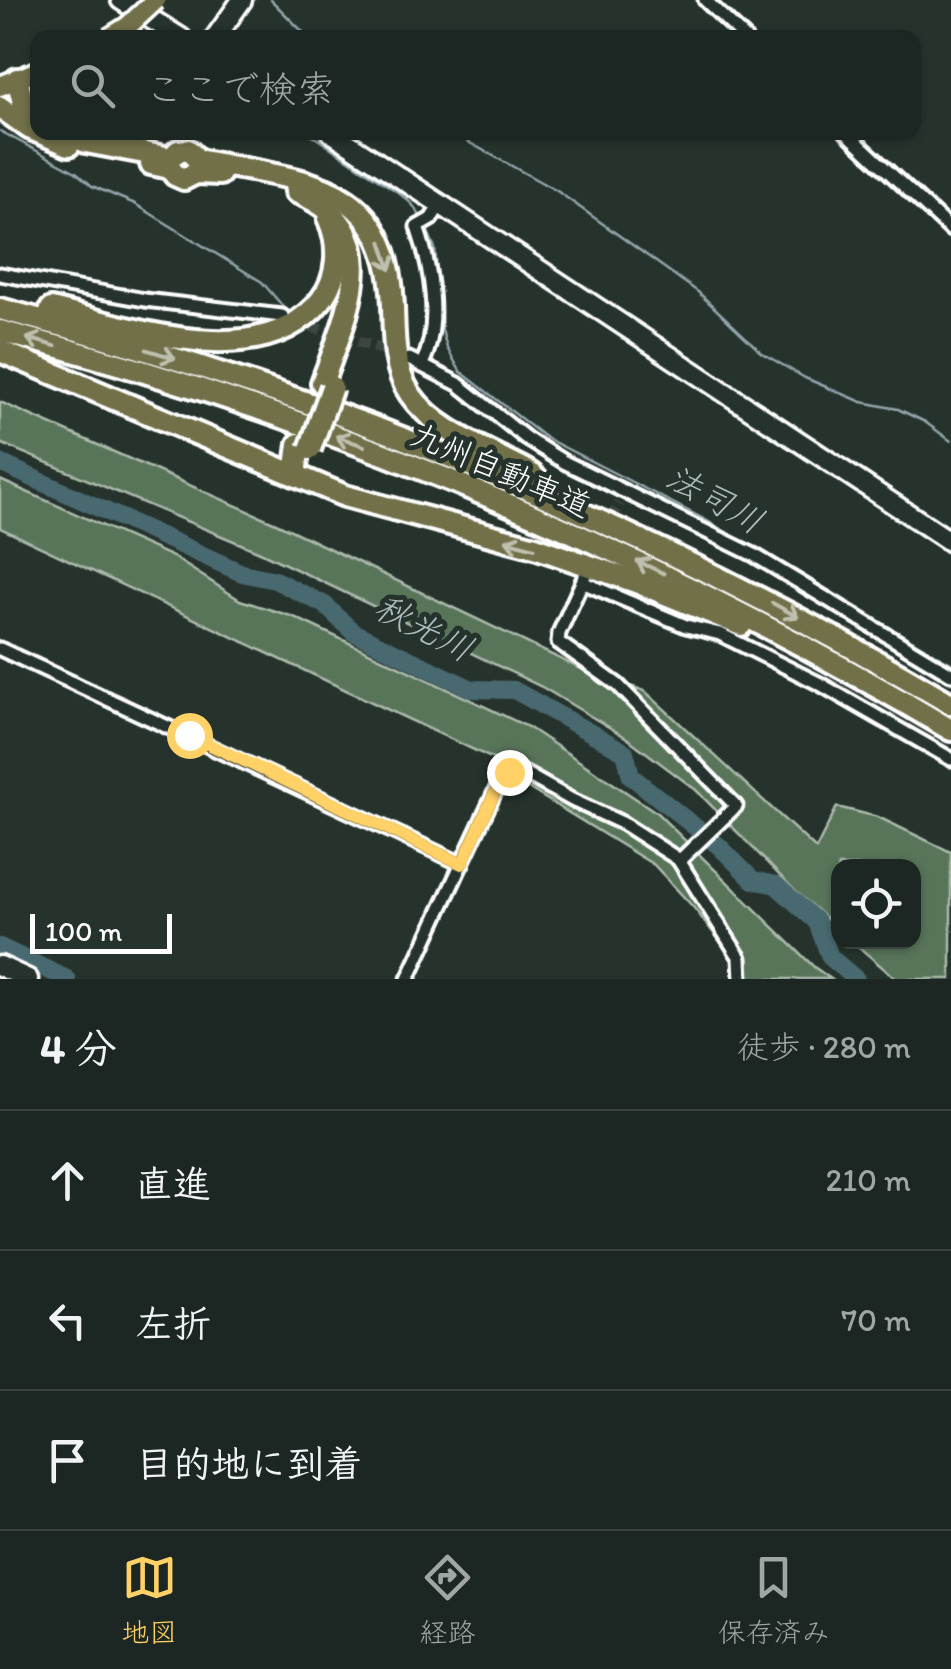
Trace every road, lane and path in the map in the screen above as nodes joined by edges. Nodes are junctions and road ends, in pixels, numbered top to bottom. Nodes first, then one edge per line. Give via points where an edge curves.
1 (123, 0) edge
2 (156, 0) edge
3 (242, 0) edge
4 (705, 0) edge
5 (122, 30) edge
6 (169, 30) edge
7 (221, 30) edge
8 (737, 30) edge
9 (18, 79) edge
10 (0, 107) edge
11 (30, 113) edge
12 (30, 124) edge
13 (61, 140) edge
14 (343, 140) edge
15 (855, 140) edge
16 (197, 167) junction
17 (288, 179) junction
18 (314, 199) junction
19 (440, 206) junction
20 (951, 230) edge
21 (0, 274) edge
22 (0, 298) edge
23 (0, 310) edge
24 (282, 316) tunnel mouth
25 (0, 331) edge
26 (0, 350) edge
27 (327, 384) junction
28 (296, 475) junction
29 (625, 490) junction
30 (550, 499) junction
31 (619, 503) tunnel mouth
32 (951, 542) edge
33 (0, 649) edge
34 (951, 674) edge
35 (829, 675) junction
36 (951, 704) edge
37 (951, 730) edge
38 (951, 759) edge
39 (682, 857) junction
40 (462, 864) junction
41 (0, 966) edge
42 (28, 979) edge
43 (408, 979) edge
44 (741, 979) edge

1 - 6 street
2 - 5 main road, bridge
3 - 7 street
4 - 8 street
9 - 11 highway
10 - 12 highway
13 - 16 highway via 84,151 171,163 179,178
14 - 19 street
15 - 20 street
16 - 17 highway
16 - 18 highway
17 - 27 highway via 343,212 362,244 361,307
17 -> 30 highway via 347,200 377,231 392,274 397,366 413,398 446,428 531,474
18 - 22 highway via 331,223 336,269 328,290 303,318 262,337 210,341 165,335
18 - 27 highway via 342,225 356,274
19 - 29 street via 417,227 432,288 429,350 415,361 458,384 539,446
19 - 32 street
21 - 24 street
23 -> 30 highway, 九州自動車道 via 260,386
35 -> 25 highway, 九州自動車道 via 666,575 461,484 254,406
26 - 28 highway
27 - 28 highway, bridge
35 -> 28 highway via 636,582 345,496
29 - 31 street
29 - 34 street via 754,555 856,626
30 -> 36 highway, 九州自動車道 via 764,599
33 - 40 street
35 - 37 highway, 九州自動車道
35 - 38 street
35 - 39 street via 686,626 584,577 558,642 618,685 736,806
39 - 40 street via 518,772 502,777
39 - 44 street via 740,958
40 - 43 street
41 - 42 street

